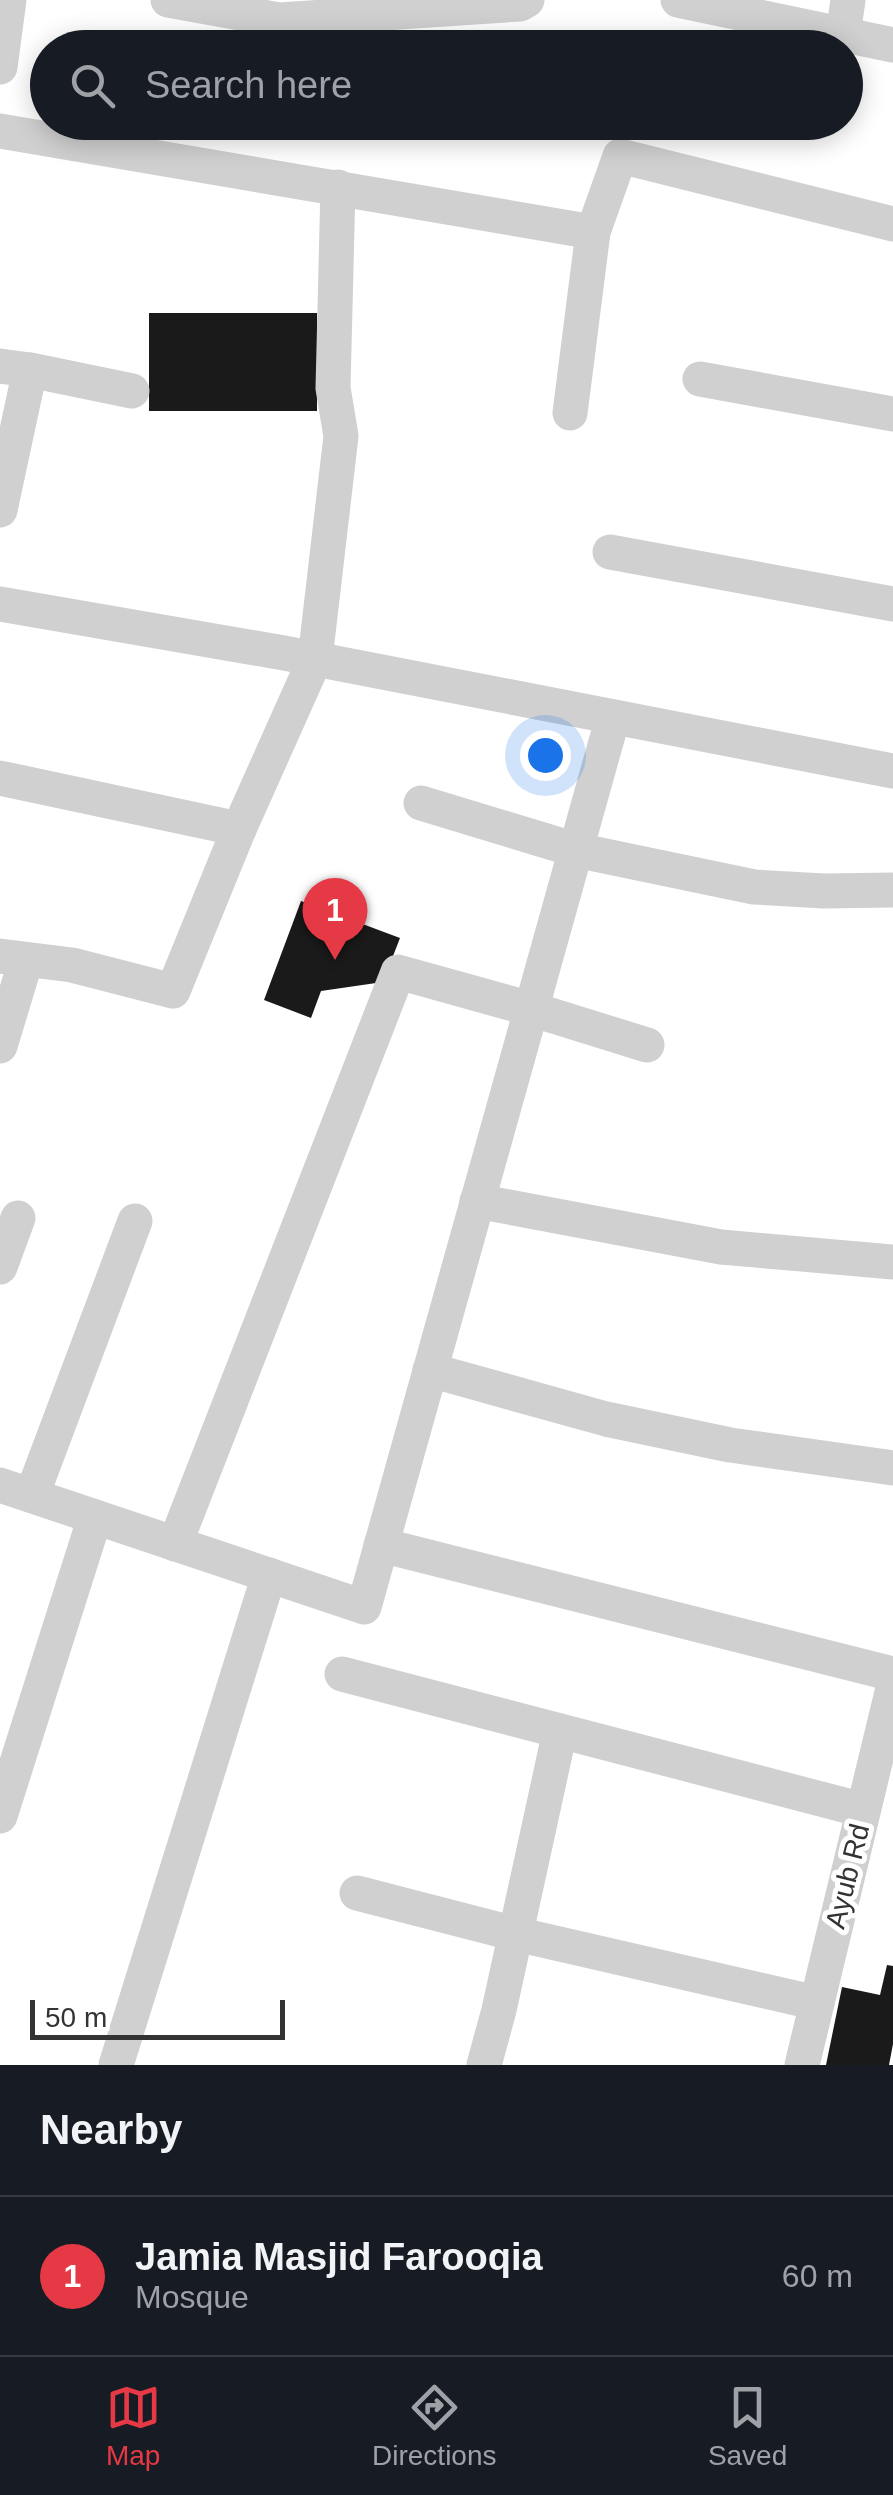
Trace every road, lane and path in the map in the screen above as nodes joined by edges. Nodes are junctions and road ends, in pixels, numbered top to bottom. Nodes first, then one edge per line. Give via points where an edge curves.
1 (9, 0) edge
2 (168, 0) edge
3 (526, 0) edge
4 (678, 0) edge
5 (438, 5) edge
6 (280, 10) edge
7 (846, 17) edge
8 (893, 45) edge
9 (0, 67) edge
10 (0, 131) edge
11 (30, 136) edge
12 (54, 140) edge
13 (338, 187) junction
14 (893, 224) edge
15 (594, 232) junction
16 (15, 368) edge
17 (700, 379) dead end
18 (132, 390) dead end
19 (570, 412) dead end
20 (893, 414) edge
21 (0, 510) edge
22 (610, 552) dead end
23 (0, 604) edge
24 (893, 604) edge
25 (315, 659) junction
26 (613, 717) junction
27 (893, 771) edge
28 (0, 778) edge
29 (421, 803) dead end
30 (239, 829) junction
31 (576, 850) junction
32 (893, 890) edge
33 (13, 958) edge
34 (531, 1009) junction
35 (647, 1044) dead end
36 (0, 1046) edge
37 (477, 1201) junction
38 (18, 1218) dead end
39 (135, 1221) dead end
40 (893, 1262) edge
41 (0, 1267) edge
42 (430, 1370) junction
43 (893, 1468) edge
44 (16, 1490) edge
45 (95, 1517) junction
46 (175, 1544) junction
47 (381, 1545) junction
48 (270, 1575) junction
49 (342, 1674) dead end
50 (893, 1674) edge
51 (893, 1688) edge
52 (560, 1731) junction
53 (864, 1810) junction
54 (0, 1816) edge
55 (357, 1893) dead end
56 (516, 1934) junction
57 (817, 2003) junction
58 (116, 2065) edge
59 (484, 2065) edge
60 (802, 2065) edge

1 - 9 street
2 - 6 street
3 - 5 street
4 - 7 street
5 - 6 street
7 - 8 street
10 - 11 street
12 - 13 street
13 - 15 street
13 - 25 street via 333,388 341,436
14 - 15 street via 620,156
15 - 19 street
16 - 18 street
16 - 21 street
17 - 20 street
22 - 24 street
23 - 25 street
25 - 26 street
25 - 30 street
26 - 27 street
26 - 31 street
28 - 30 street
29 - 31 street
30 - 33 street via 173,991 72,965
31 - 32 street via 754,888
31 - 34 street
33 - 36 street
34 - 35 street
34 - 37 street
34 - 46 street via 398,972
37 - 40 street via 721,1248
37 - 42 street
38 - 41 street
39 - 44 street
42 - 43 street via 606,1419
42 - 47 street
44 - 45 street
45 - 46 street
45 - 54 street
46 - 48 street
47 - 48 street via 364,1607
47 - 50 street
48 - 58 street
49 - 52 street
51 - 53 street, Ayub Rd
52 - 53 street
52 - 56 street
53 - 57 street, Ayub Rd
55 - 56 street
56 - 57 street
56 - 59 street
57 - 60 street, Ayub Rd

